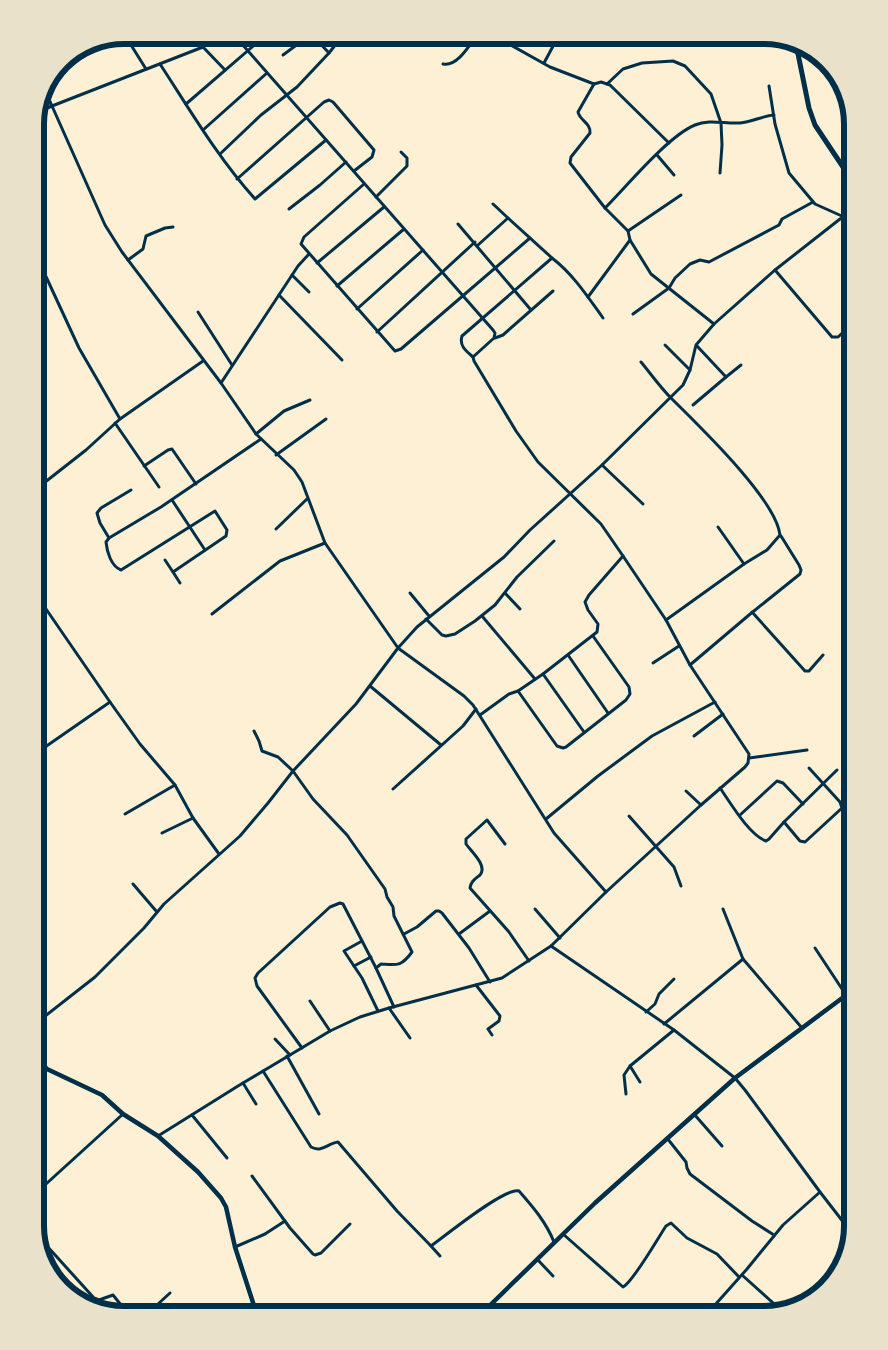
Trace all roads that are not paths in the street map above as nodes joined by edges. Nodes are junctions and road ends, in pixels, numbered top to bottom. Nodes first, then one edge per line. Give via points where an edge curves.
1 (130, 44) edge
2 (201, 44) edge
3 (242, 44) edge
4 (255, 44) edge
5 (298, 44) edge
6 (320, 44) edge
7 (334, 44) edge
8 (469, 44) edge
9 (509, 44) edge
10 (554, 44) edge
11 (203, 47) junction
12 (248, 50) junction
13 (797, 51) edge
14 (329, 53) junction
15 (283, 55) dead end
16 (160, 64) junction
17 (443, 64) dead end
18 (544, 64) junction
19 (146, 69) junction
20 (225, 70) junction
21 (267, 72) junction
22 (594, 84) junction
23 (606, 84) junction
24 (769, 86) dead end
25 (287, 95) junction
26 (48, 98) edge
27 (186, 104) junction
28 (52, 106) junction
29 (45, 109) edge
30 (774, 115) junction
31 (306, 118) junction
32 (721, 123) junction
33 (203, 130) junction
34 (326, 140) junction
35 (669, 143) junction
36 (401, 152) dead end
37 (220, 154) junction
38 (657, 155) junction
39 (346, 162) junction
40 (844, 168) edge
41 (354, 171) junction
42 (720, 173) dead end
43 (674, 175) dead end
44 (237, 178) junction
45 (364, 184) junction
46 (681, 195) dead end
47 (376, 198) junction
48 (813, 202) junction
49 (492, 204) dead end
50 (384, 207) junction
51 (606, 208) junction
52 (289, 209) dead end
53 (844, 216) joint
54 (508, 218) junction
55 (458, 224) dead end
56 (173, 227) dead end
57 (404, 229) junction
58 (628, 231) junction
59 (530, 238) junction
60 (630, 240) junction
61 (475, 242) junction
62 (478, 246) junction
63 (423, 250) junction
64 (309, 254) junction
65 (552, 258) junction
66 (128, 260) junction
67 (317, 263) junction
68 (496, 267) junction
69 (775, 270) junction
70 (443, 271) junction
71 (44, 272) edge
72 (292, 276) junction
73 (337, 286) junction
74 (669, 288) junction
75 (514, 290) junction
76 (553, 291) dead end
77 (309, 292) dead end
78 (279, 295) junction
79 (464, 296) junction
80 (588, 297) junction
81 (357, 308) junction
82 (531, 310) junction
83 (198, 312) dead end
84 (633, 314) dead end
85 (483, 318) junction
86 (603, 318) dead end
87 (714, 324) junction
88 (844, 331) edge
89 (377, 332) junction
90 (494, 338) junction
91 (665, 345) dead end
92 (696, 345) junction
93 (472, 357) junction
94 (342, 360) dead end
95 (203, 361) junction
96 (641, 362) dead end
97 (232, 365) junction
98 (742, 365) dead end
99 (690, 370) junction
100 (726, 377) junction
101 (221, 384) junction
102 (670, 397) junction
103 (310, 400) dead end
104 (693, 405) dead end
105 (120, 419) junction
106 (326, 419) dead end
107 (115, 423) junction
108 (256, 434) junction
109 (262, 440) junction
110 (276, 455) junction
111 (602, 465) junction
112 (144, 466) junction
113 (44, 483) edge
114 (196, 484) junction
115 (159, 487) dead end
116 (131, 490) dead end
117 (571, 494) junction
118 (308, 498) junction
119 (172, 500) junction
120 (643, 504) dead end
121 (188, 527) junction
122 (718, 527) dead end
123 (276, 529) dead end
124 (780, 535) junction
125 (109, 538) junction
126 (554, 541) dead end
127 (325, 543) junction
128 (205, 550) junction
129 (624, 556) junction
130 (165, 560) dead end
131 (744, 564) junction
132 (173, 572) junction
133 (180, 583) dead end
134 (410, 593) dead end
135 (506, 593) junction
136 (44, 606) edge
137 (520, 609) dead end
138 (752, 612) junction
139 (212, 614) dead end
140 (482, 616) junction
141 (428, 617) junction
142 (666, 620) junction
143 (593, 636) junction
144 (679, 646) junction
145 (398, 648) junction
146 (568, 655) junction
147 (823, 655) dead end
148 (653, 663) dead end
149 (690, 665) junction
150 (542, 674) junction
151 (535, 679) junction
152 (370, 686) junction
153 (518, 691) junction
154 (110, 702) junction
155 (715, 702) junction
156 (476, 709) junction
157 (608, 713) junction
158 (723, 714) junction
159 (480, 715) junction
160 (254, 731) dead end
161 (584, 732) junction
162 (694, 736) dead end
163 (441, 744) junction
164 (44, 748) edge
165 (808, 750) dead end
166 (749, 758) junction
167 (810, 768) dead end
168 (837, 770) dead end
169 (293, 771) junction
170 (824, 784) junction
171 (175, 785) junction
172 (720, 788) junction
173 (393, 789) dead end
174 (686, 791) dead end
175 (803, 804) junction
176 (701, 805) junction
177 (125, 814) dead end
178 (740, 815) junction
179 (629, 816) dead end
180 (193, 818) junction
181 (546, 819) junction
182 (784, 822) junction
183 (162, 833) dead end
184 (506, 844) dead end
185 (656, 846) junction
186 (220, 854) junction
187 (133, 884) dead end
188 (681, 886) dead end
189 (606, 892) junction
190 (535, 909) dead end
191 (723, 909) dead end
192 (490, 911) junction
193 (157, 912) junction
194 (404, 934) junction
195 (459, 934) junction
196 (560, 938) junction
197 (362, 941) junction
198 (551, 946) junction
199 (815, 948) dead end
200 (370, 957) junction
201 (743, 959) junction
202 (529, 961) junction
203 (354, 966) junction
204 (376, 968) junction
205 (674, 979) dead end
206 (490, 982) junction
207 (476, 985) junction
208 (844, 992) edge
209 (844, 996) edge
210 (310, 1001) dead end
211 (394, 1007) junction
212 (389, 1008) junction
213 (378, 1011) junction
214 (646, 1012) junction
215 (44, 1017) edge
216 (664, 1024) junction
217 (802, 1028) junction
218 (674, 1030) junction
219 (330, 1031) junction
220 (492, 1035) dead end
221 (410, 1038) dead end
222 (276, 1040) dead end
223 (302, 1048) junction
224 (289, 1056) junction
225 (44, 1066) edge
226 (630, 1066) junction
227 (47, 1069) junction
228 (44, 1071) edge
229 (263, 1071) junction
230 (734, 1078) junction
231 (640, 1082) dead end
232 (243, 1083) junction
233 (626, 1094) dead end
234 (256, 1104) dead end
235 (123, 1114) junction
236 (319, 1114) dead end
237 (694, 1114) junction
238 (192, 1115) junction
239 (158, 1136) junction
240 (667, 1138) junction
241 (722, 1146) dead end
242 (227, 1158) dead end
243 (252, 1176) dead end
244 (44, 1186) edge
245 (820, 1192) junction
246 (285, 1221) junction
247 (844, 1223) edge
248 (350, 1224) dead end
249 (563, 1234) junction
250 (774, 1235) junction
251 (554, 1242) junction
252 (45, 1244) edge
253 (431, 1246) junction
254 (235, 1247) junction
255 (440, 1256) dead end
256 (537, 1259) junction
257 (553, 1276) dead end
258 (740, 1276) junction
259 (170, 1293) dead end
260 (122, 1306) edge
261 (156, 1306) edge
262 (254, 1306) edge
263 (489, 1306) edge
264 (714, 1306) edge
265 (776, 1306) edge

1 - 19 street
2 - 11 street
3 - 12 street
4 - 12 street
5 - 15 street
6 - 14 street
7 - 14 street
8 - 17 street via 454,62
9 - 18 street
10 - 18 street
11 - 16 street
11 - 20 street
12 - 20 street
12 - 21 street
13 - 40 main road via 815,125
14 - 25 street
16 - 19 street
16 - 27 street
18 - 22 street
19 - 28 street
20 - 27 street
21 - 25 street
21 - 33 street
22 - 23 street
22 - 51 street via 578,112 590,133 571,157 570,164
23 - 32 street via 623,69 642,63 673,62 685,66 711,94
23 - 35 street
24 - 30 street
25 - 31 street
25 - 37 street
26 - 28 street
27 - 33 street
28 - 29 street
28 - 66 street via 106,225
30 - 32 street via 742,123
30 - 48 street via 789,174
31 - 34 street
31 - 41 street via 326,100 333,102 374,150 372,157
31 - 44 street
32 - 35 street via 695,125
32 - 42 street
33 - 37 street
34 - 39 street
34 - 44 street via 255,199
35 - 38 street
36 - 47 street via 407,158 407,166
37 - 44 street
38 - 43 street
38 - 51 street
39 - 41 street
39 - 52 street
41 - 45 street
45 - 47 street
45 - 64 street via 301,240 301,246
46 - 58 street
47 - 50 street
48 - 53 street
48 - 74 street via 783,218 779,225 709,262 700,260 690,264
49 - 54 street
50 - 57 street
50 - 67 street
51 - 58 street
53 - 69 street
54 - 59 street
54 - 62 street
55 - 61 street
56 - 66 street via 146,236 143,249
57 - 63 street
57 - 73 street
58 - 60 street
59 - 65 street
59 - 68 street
60 - 74 street via 652,274
60 - 80 street
61 - 62 street
61 - 70 street
62 - 68 street
63 - 70 street
63 - 81 street
64 - 67 street
64 - 72 street
65 - 75 street
65 - 80 street
66 - 95 street
67 - 73 street
68 - 75 street
68 - 79 street
69 - 87 street
69 - 88 street via 832,337 838,337
70 - 79 street
70 - 89 street
71 - 105 street via 78,348
72 - 77 street
72 - 78 street
73 - 81 street
74 - 84 street
74 - 87 street
75 - 82 street
75 - 85 street
76 - 82 street
78 - 94 street
78 - 97 street
79 - 85 street
79 - 89 street via 399,351 394,350
80 - 86 street
81 - 89 street
82 - 90 street via 503,335
83 - 97 street
85 - 90 street via 495,333
85 - 93 street via 461,339 462,346
87 - 92 street
90 - 93 street
91 - 99 street
92 - 99 street
92 - 100 street
93 - 117 street via 538,462
95 - 101 street
95 - 105 street
96 - 102 street
97 - 101 street
98 - 100 street
99 - 102 street via 686,381
100 - 104 street
101 - 108 street
102 - 111 street
102 - 124 street via 742,473 778,523
103 - 108 street via 284,411
105 - 107 street
106 - 110 street
107 - 112 street
107 - 113 street
108 - 109 street
109 - 110 street
109 - 114 street
110 - 118 street via 294,470
111 - 117 street
111 - 120 street
112 - 114 street via 172,449
112 - 115 street
114 - 119 street
116 - 125 street via 97,513
117 - 129 street via 603,526
117 - 141 street via 504,557
118 - 123 street
118 - 127 street
119 - 121 street
119 - 125 street
121 - 125 street via 121,570 109,555 106,544
121 - 128 street
121 - 128 street via 213,511 217,512 227,530 226,536
122 - 131 street
124 - 131 street via 767,550
124 - 138 street via 802,570 797,578
126 - 135 street via 517,577
127 - 139 street via 280,561
127 - 145 street
128 - 132 street
129 - 142 street
129 - 143 street via 585,602 598,624
130 - 132 street
131 - 142 street
132 - 133 street
134 - 141 street
135 - 137 street
135 - 140 street
136 - 154 street
138 - 147 street via 805,670 809,671
138 - 149 street
140 - 141 street via 455,634 446,636 439,633
140 - 151 street
141 - 145 street
142 - 144 street
143 - 146 street
143 - 157 street via 630,690 629,697
144 - 148 street
144 - 149 street
145 - 152 street
145 - 156 street via 464,696
146 - 150 street
146 - 157 street
149 - 155 street
150 - 151 street
150 - 161 street
151 - 153 street
152 - 163 street
152 - 169 street
153 - 159 street via 508,694
153 - 161 street via 560,748
154 - 164 street
154 - 171 street
155 - 158 street
155 - 181 street via 652,736
156 - 159 street
156 - 163 street via 463,726
157 - 161 street
158 - 162 street
158 - 166 street
159 - 181 street
160 - 169 street via 262,751 278,757
163 - 173 street
165 - 166 street
166 - 172 street via 746,767
167 - 170 street
168 - 170 street
169 - 186 street via 243,832
169 - 194 street via 347,835 385,889
170 - 175 street
170 - 182 street via 842,805 840,811 805,842 800,841
171 - 177 street
171 - 180 street
172 - 176 street
172 - 178 street
174 - 176 street
175 - 178 street via 777,781
175 - 182 street
176 - 185 street
178 - 182 street via 766,841
179 - 185 street
180 - 183 street
180 - 186 street
181 - 189 street via 562,843
184 - 192 street via 487,820 466,839 483,869 470,888
185 - 188 street via 674,867
185 - 189 street
186 - 193 street
187 - 193 street
189 - 196 street
190 - 196 street
191 - 201 street
192 - 195 street
192 - 202 street
193 - 215 street via 95,977
194 - 195 street via 436,911
194 - 204 street via 412,951 410,955 396,966 381,964
195 - 206 street
196 - 198 street
197 - 200 street
197 - 203 street via 344,951
197 - 223 street via 343,904 336,904 254,978
198 - 202 street
198 - 214 street
199 - 208 street
200 - 203 street
200 - 204 street
201 - 216 street
201 - 217 street
202 - 206 street
203 - 213 street
204 - 211 street
205 - 214 street
206 - 207 street
207 - 211 street
207 - 220 street via 500,1016 488,1028
209 - 217 street
210 - 219 street
211 - 212 street
212 - 213 street
212 - 221 street
213 - 219 street
214 - 216 street
216 - 218 street
217 - 230 street
218 - 226 street
218 - 230 street
219 - 223 street
222 - 224 street
223 - 224 street
224 - 229 street
224 - 236 street
225 - 227 street
226 - 231 street
226 - 233 street via 624,1075
227 - 228 street
227 - 235 street via 102,1095
229 - 232 street
229 - 253 street via 311,1147 322,1149 338,1142
230 - 237 street
230 - 245 street
232 - 234 street
232 - 238 street
235 - 239 street
235 - 244 street
237 - 240 street
237 - 241 street
238 - 239 street
238 - 242 street
239 - 254 street via 221,1198
240 - 249 street
240 - 250 street via 686,1162 690,1174
243 - 246 street
245 - 247 street
245 - 250 street
246 - 248 street via 315,1255
246 - 254 street
249 - 251 street
249 - 258 street via 623,1287 632,1280 661,1233 671,1223 687,1238 717,1254
250 - 258 street
251 - 253 street via 539,1214 517,1189 497,1197
251 - 256 street
252 - 260 street via 94,1298 99,1300 113,1295
253 - 255 street
254 - 262 street
256 - 257 street
256 - 263 street
258 - 264 street
258 - 265 street
259 - 261 street

